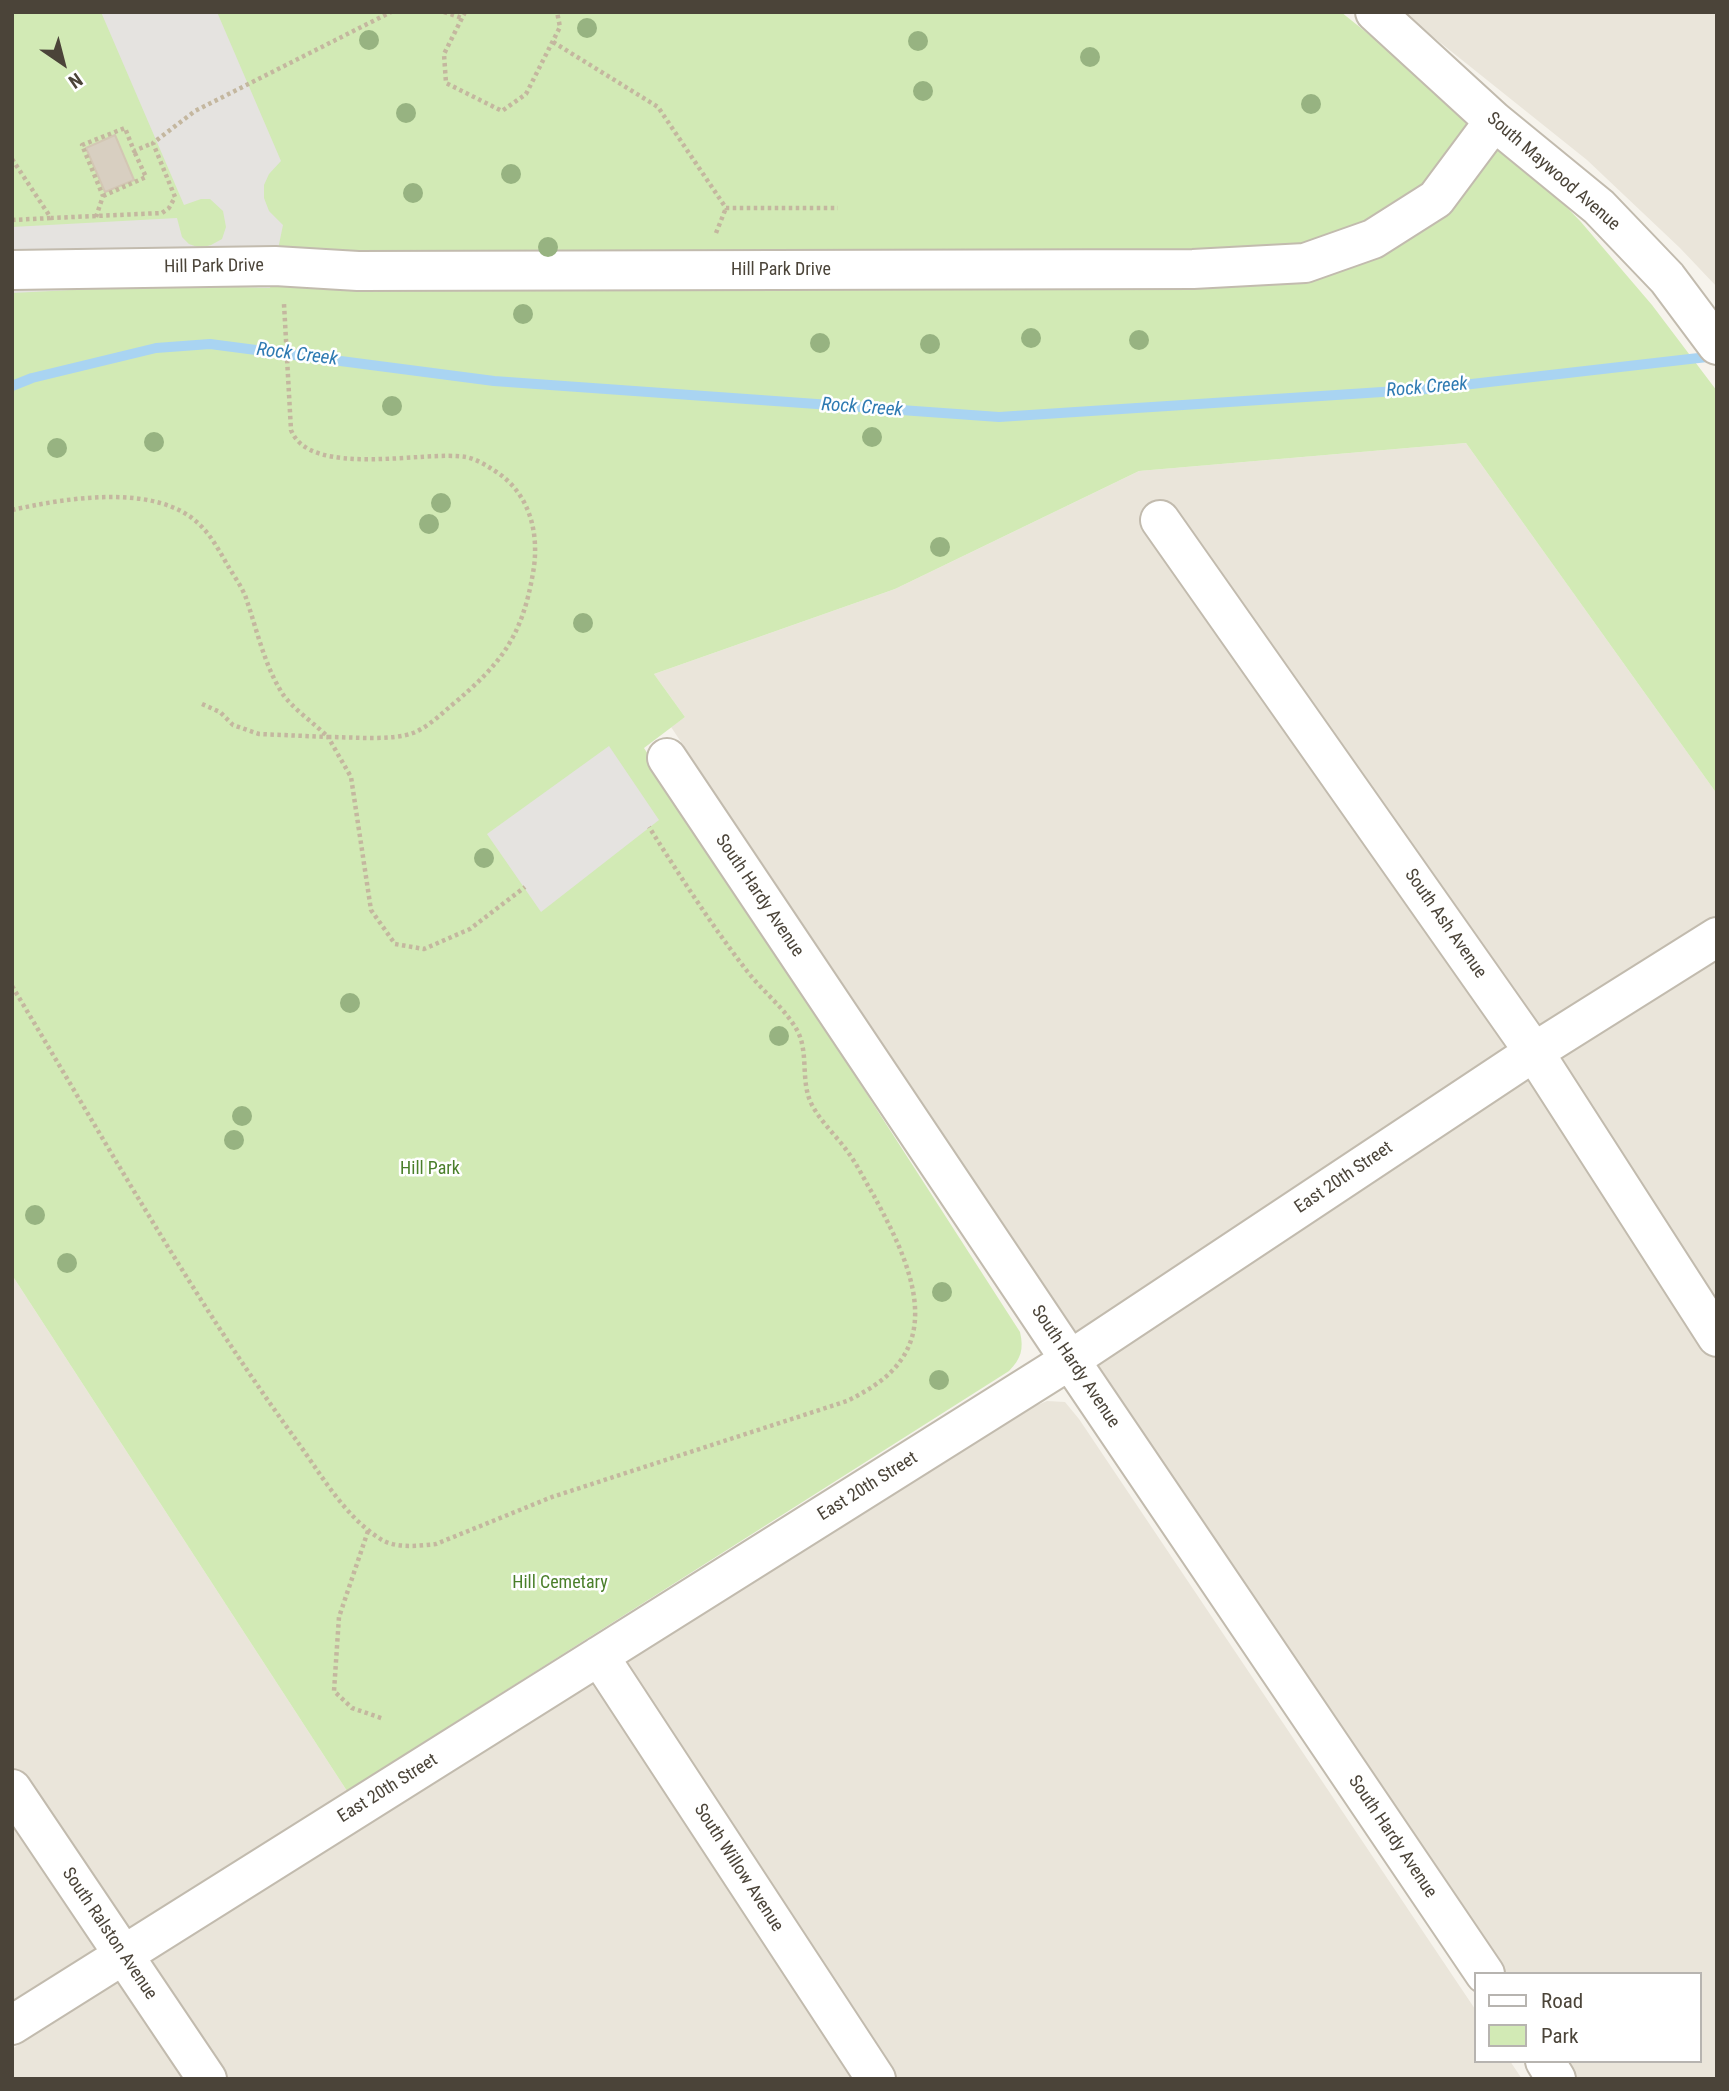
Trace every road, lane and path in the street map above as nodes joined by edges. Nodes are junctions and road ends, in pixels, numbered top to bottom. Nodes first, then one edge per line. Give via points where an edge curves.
1 (391, 12) edge
2 (444, 12) edge
3 (465, 12) edge
4 (557, 12) edge
5 (1376, 12) edge
6 (462, 18) junction
7 (553, 42) junction
8 (1494, 121) junction
9 (153, 143) junction
10 (134, 151) junction
11 (12, 159) edge
12 (103, 196) junction
13 (838, 208) dead end
14 (96, 216) junction
15 (51, 218) junction
16 (12, 220) edge
17 (12, 270) edge
18 (284, 302) dead end
19 (1717, 345) edge
20 (12, 510) edge
21 (1160, 520) dead end
22 (202, 704) dead end
23 (328, 737) junction
24 (667, 758) dead end
25 (649, 827) dead end
26 (525, 887) dead end
27 (1717, 937) edge
28 (12, 986) edge
29 (1534, 1052) junction
30 (1717, 1337) edge
31 (1070, 1360) junction
32 (368, 1531) junction
33 (599, 1657) junction
34 (384, 1719) dead end
35 (12, 1789) edge
36 (123, 1955) junction
37 (1484, 1972) edge
38 (12, 2025) edge
39 (1546, 2063) edge
40 (207, 2079) edge
41 (877, 2079) edge
42 (1556, 2079) edge

1 - 9 path via 195,111
2 - 6 path
3 - 6 path
4 - 7 path via 560,27
5 - 8 street, South Maywood Avenue
6 - 7 path via 444,54 446,83 502,111 526,94
7 - 13 path via 659,107 726,208
8 - 17 street, Hill Park Drive via 1436,199 1373,239 1305,263 1179,269 358,271 261,266
8 - 19 street, South Maywood Avenue via 1599,207 1667,278
9 - 10 path
9 - 14 path via 175,197 169,208 162,213
10 - 12 path via 146,177
10 - 12 path via 125,128 82,145
11 - 15 path
12 - 14 path
14 - 15 path
15 - 16 path
18 - 23 path via 295,439 318,454 390,460 467,457 484,464 517,488 528,510 536,555 517,630 484,678 412,733
20 - 23 path via 125,496 154,499 200,524 245,596 259,642 283,694
21 - 29 street, South Ash Avenue
22 - 23 path via 233,725 259,734
23 - 26 path via 351,777 371,910 395,944 424,949 470,929
24 - 31 street, South Hardy Avenue
25 - 32 path via 746,970 798,1032 812,1105 852,1157 899,1241 915,1306 910,1342 902,1360 866,1392 824,1409 552,1497 436,1544 402,1545 382,1541
27 - 29 street, East 20th Street
28 - 32 path via 257,1385
29 - 30 street, South Ash Avenue
29 - 31 street, East 20th Street
31 - 33 street, East 20th Street
31 - 37 street, South Hardy Avenue
32 - 34 path via 339,1617 334,1691 352,1708
33 - 36 street, East 20th Street
33 - 41 street, South Willow Avenue
35 - 36 street, South Ralston Avenue
36 - 38 street, East 20th Street
36 - 40 street, South Ralston Avenue
39 - 42 street

